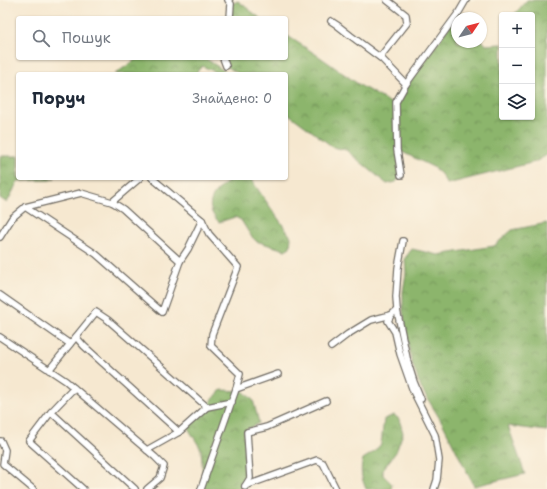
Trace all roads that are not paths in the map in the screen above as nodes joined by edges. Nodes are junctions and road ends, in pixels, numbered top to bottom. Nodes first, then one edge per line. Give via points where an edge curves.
1 (228, 0) edge
2 (387, 0) edge
3 (466, 0) edge
4 (230, 16) edge
5 (331, 21) dead end
6 (380, 57) junction
7 (224, 60) edge
8 (226, 66) dead end
9 (406, 84) junction
10 (401, 175) dead end
11 (138, 180) edge
12 (154, 180) edge
13 (112, 202) junction
14 (25, 207) junction
15 (202, 220) junction
16 (0, 237) edge
17 (402, 242) dead end
18 (180, 261) junction
19 (0, 296) edge
20 (397, 310) junction
21 (391, 315) junction
22 (0, 337) edge
23 (76, 337) junction
24 (70, 344) junction
25 (331, 347) dead end
26 (49, 370) junction
27 (278, 374) dead end
28 (74, 388) junction
29 (236, 389) junction
30 (422, 399) dead end
31 (326, 401) dead end
32 (232, 402) junction
33 (207, 407) junction
34 (51, 412) junction
35 (179, 432) junction
36 (0, 441) edge
37 (147, 450) junction
38 (2, 466) edge
39 (245, 487) edge
40 (33, 489) edge
41 (84, 489) edge
42 (134, 489) edge
43 (147, 489) edge
44 (201, 489) edge
45 (336, 489) edge
46 (434, 489) edge

1 - 4 street via 231,4
2 - 6 street via 406,15 408,23
3 - 9 street
5 - 6 street
6 - 9 street
7 - 8 street
9 - 10 street via 396,102 397,150
11 - 13 street
12 - 15 street
13 - 14 street via 81,193
13 - 18 street
14 - 16 street via 12,218
14 - 18 street via 96,254 162,312
15 - 18 street
15 - 29 street via 209,234 238,267 212,334 211,346 240,374
17 - 20 street via 398,268
19 - 24 street
20 - 21 street
20 - 30 street via 408,363
21 - 25 street via 371,320
21 - 46 street via 388,321 395,332 413,392 435,435 439,460
22 - 26 street
23 - 24 street
23 - 33 street via 96,312
23 - 35 street
24 - 26 street
26 - 28 street
27 - 29 street
28 - 34 street
28 - 37 street
29 - 32 street
31 - 39 street via 267,427 247,432 250,478
32 - 33 street
32 - 44 street
33 - 35 street
34 - 41 street via 28,441
34 - 42 street
35 - 37 street
36 - 38 street via 5,450
37 - 43 street via 164,466 160,478
38 - 40 street
39 - 45 street via 317,460 323,463

